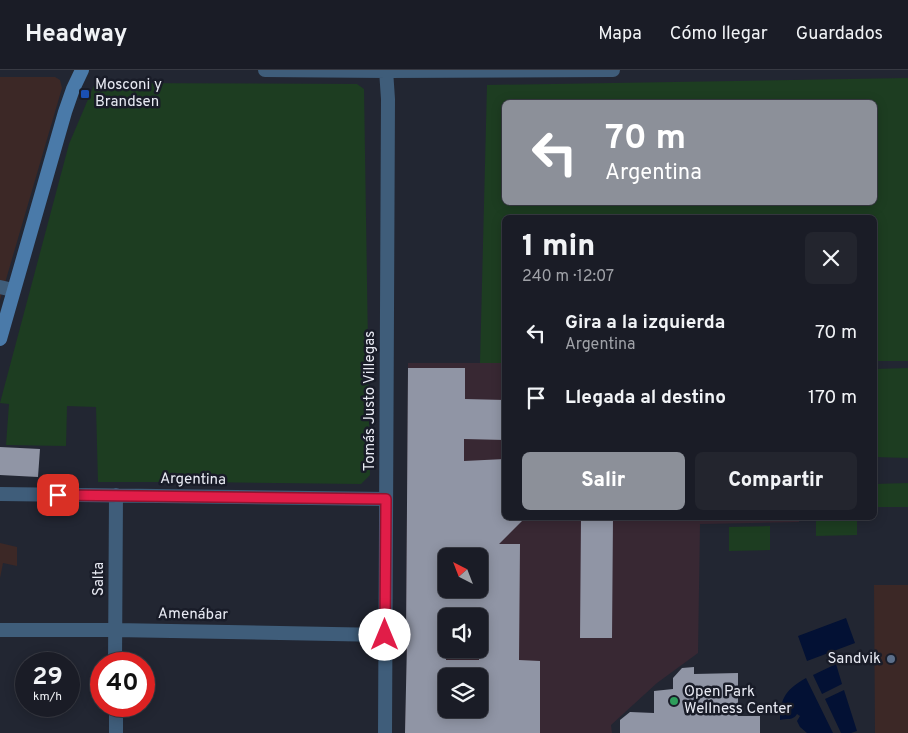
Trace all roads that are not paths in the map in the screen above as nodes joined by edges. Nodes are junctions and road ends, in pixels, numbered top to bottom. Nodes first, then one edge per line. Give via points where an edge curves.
1 (82, 70) edge
2 (265, 70) edge
3 (544, 70) edge
4 (613, 70) edge
5 (386, 71) edge
6 (6, 289) edge
7 (0, 339) edge
8 (0, 494) edge
9 (116, 495) junction
10 (386, 499) junction
11 (0, 630) edge
12 (115, 630) junction
13 (385, 635) junction
14 (115, 652) edge
15 (116, 717) edge
16 (116, 733) edge
17 (385, 733) edge

1 - 6 main road
2 - 5 street
3 - 4 street
3 - 5 street
5 - 10 street, Tomás Justo Villegas
6 - 7 main road
8 - 9 street, Argentina
9 - 10 street, Argentina
9 - 12 street, Salta
10 - 13 street, Tomás Justo Villegas
11 - 12 street, Amenábar
12 - 13 street, Amenábar
12 - 14 street, Salta
13 - 17 street, Tomás Justo Villegas
15 - 16 street

